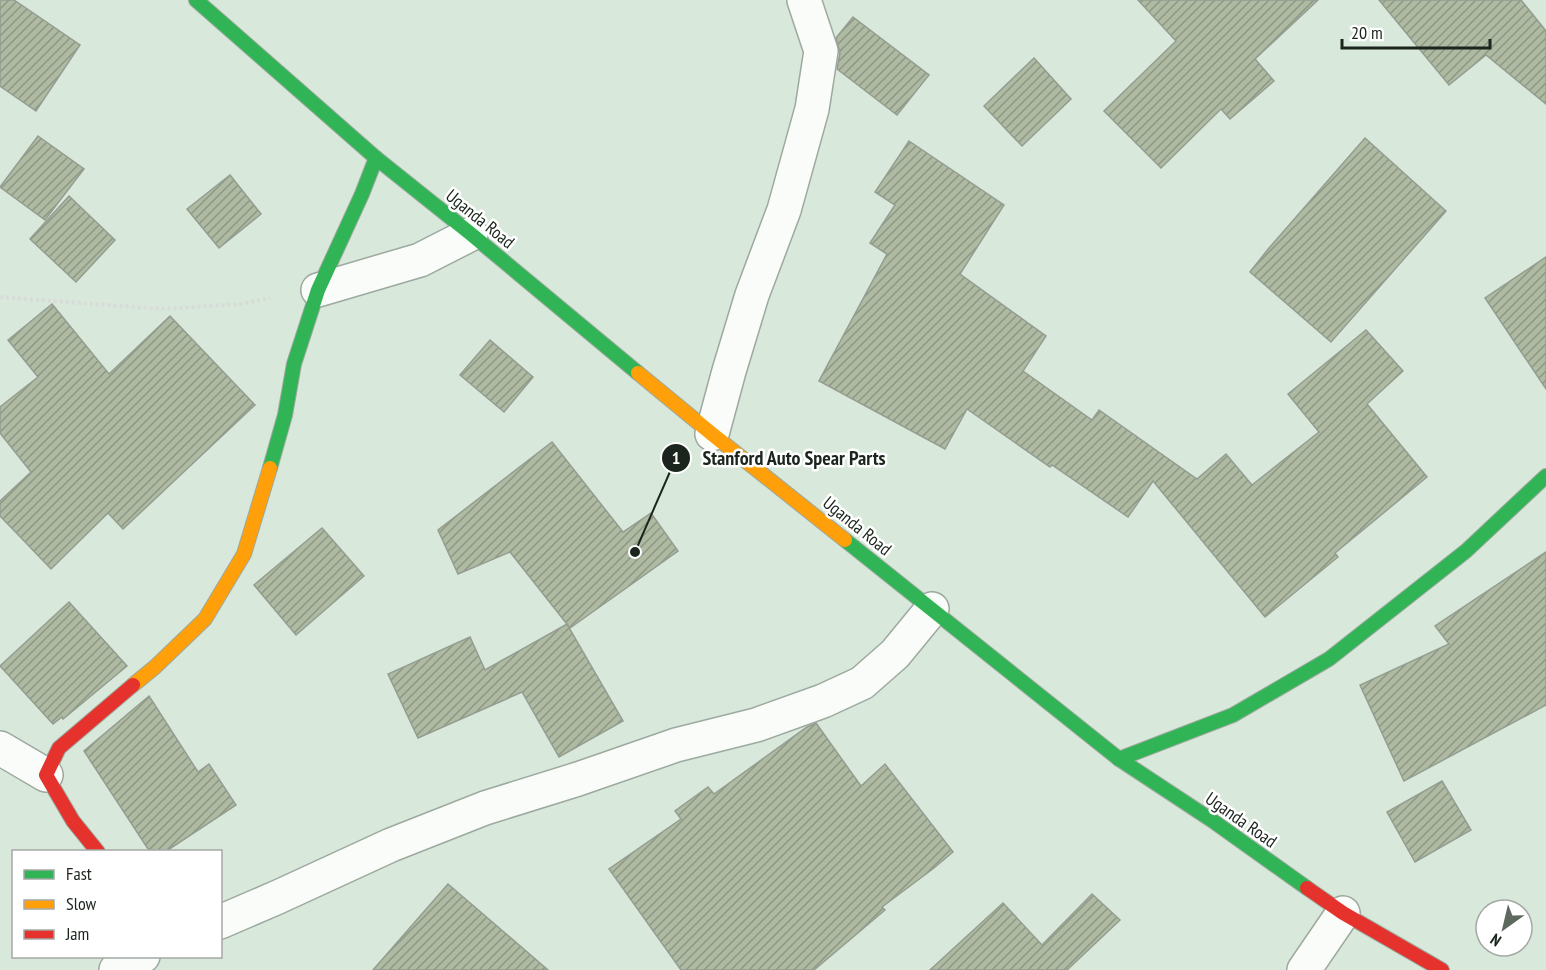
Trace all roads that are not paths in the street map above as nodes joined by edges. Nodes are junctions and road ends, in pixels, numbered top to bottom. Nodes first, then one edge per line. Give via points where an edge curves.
1 (196, 0) edge
2 (804, 0) edge
3 (376, 158) junction
4 (471, 234) junction
5 (318, 290) junction
6 (712, 434) junction
7 (1546, 476) edge
8 (932, 609) junction
9 (0, 748) edge
10 (1119, 759) junction
11 (46, 775) junction
12 (96, 850) edge
13 (1343, 913) junction
14 (222, 921) edge
15 (141, 958) edge
16 (116, 970) edge
17 (1304, 970) edge
18 (1442, 970) edge

1 - 3 main road, Uganda Road
2 - 6 street via 821,51 812,109
3 - 4 main road, Uganda Road
3 - 5 main road
4 - 5 street via 420,260
4 - 6 main road, Uganda Road
5 - 11 main road via 243,554 205,619 155,668 59,748
6 - 8 main road, Uganda Road
7 - 10 main road via 1466,551 1329,658 1233,716
8 - 10 main road, Uganda Road
8 - 14 street via 895,654 862,683 823,701 485,808 391,845
9 - 11 street
10 - 13 main road, Uganda Road
11 - 12 main road via 73,821
13 - 17 street
13 - 18 main road, Uganda Road
15 - 16 street

